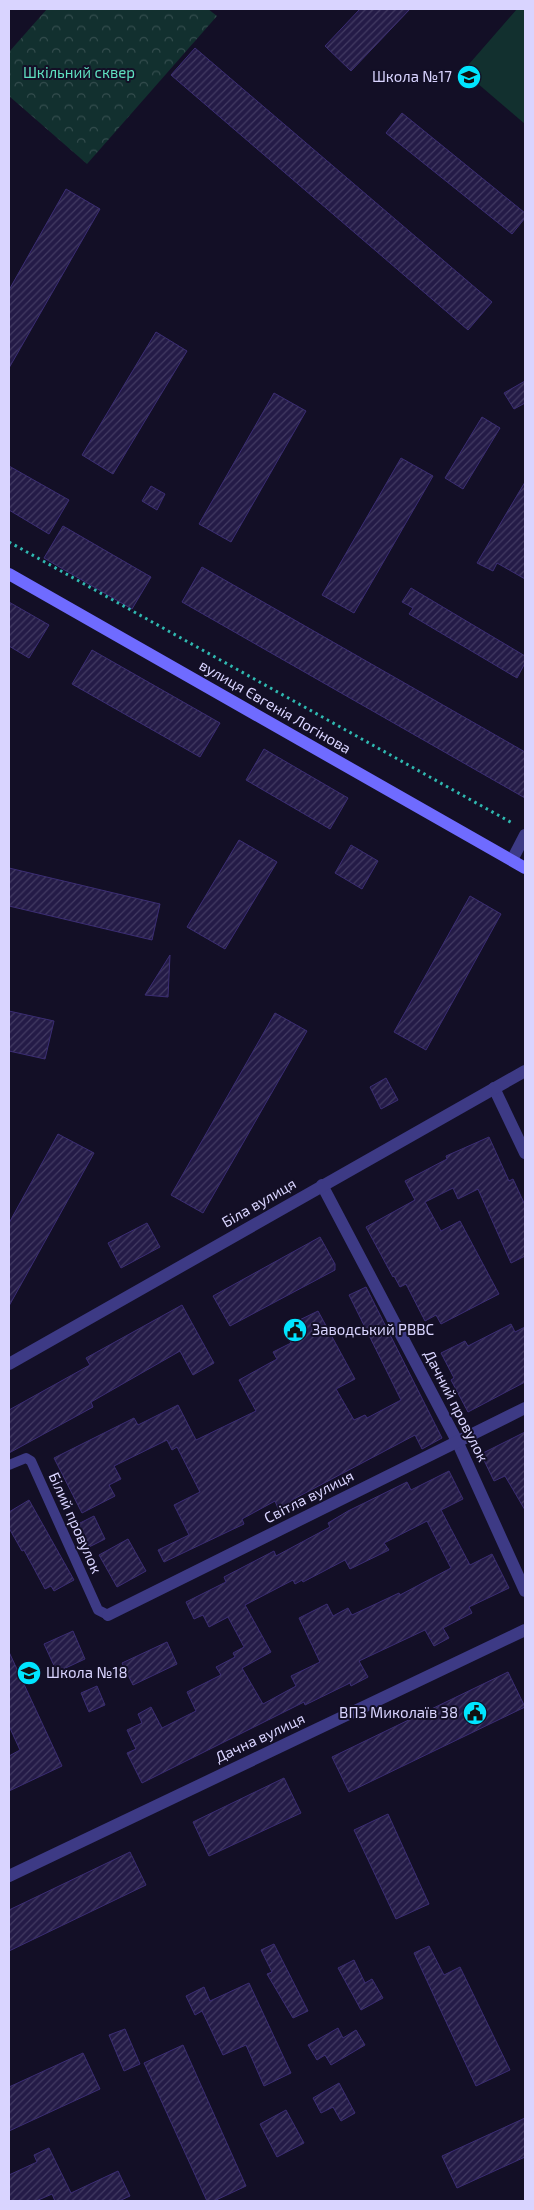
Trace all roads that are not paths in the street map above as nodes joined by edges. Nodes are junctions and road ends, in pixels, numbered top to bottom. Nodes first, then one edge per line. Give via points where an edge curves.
1 (9, 574) edge
2 (522, 831) edge
3 (512, 860) junction
4 (525, 868) edge
5 (525, 1071) edge
6 (494, 1088) junction
7 (525, 1153) edge
8 (322, 1185) junction
9 (9, 1364) edge
10 (525, 1408) edge
11 (457, 1441) junction
12 (9, 1465) edge
13 (525, 1591) edge
14 (108, 1615) joint
15 (525, 1630) edge
16 (9, 1876) edge

1 - 3 street, вулиця Євгенія Логінова
2 - 3 street
3 - 4 street, вулиця Євгенія Логінова
5 - 6 street, Біла вулиця
6 - 7 street
6 - 8 street, Біла вулиця
8 - 9 street, Біла вулиця
8 - 11 street, Дачний провулок
10 - 11 street, Світла вулиця
11 - 13 street, Дачний провулок
11 - 14 street, Світла вулиця
12 - 14 lane, Білий провулок via 26,1458 31,1461 98,1610
15 - 16 street, Дачна вулиця

